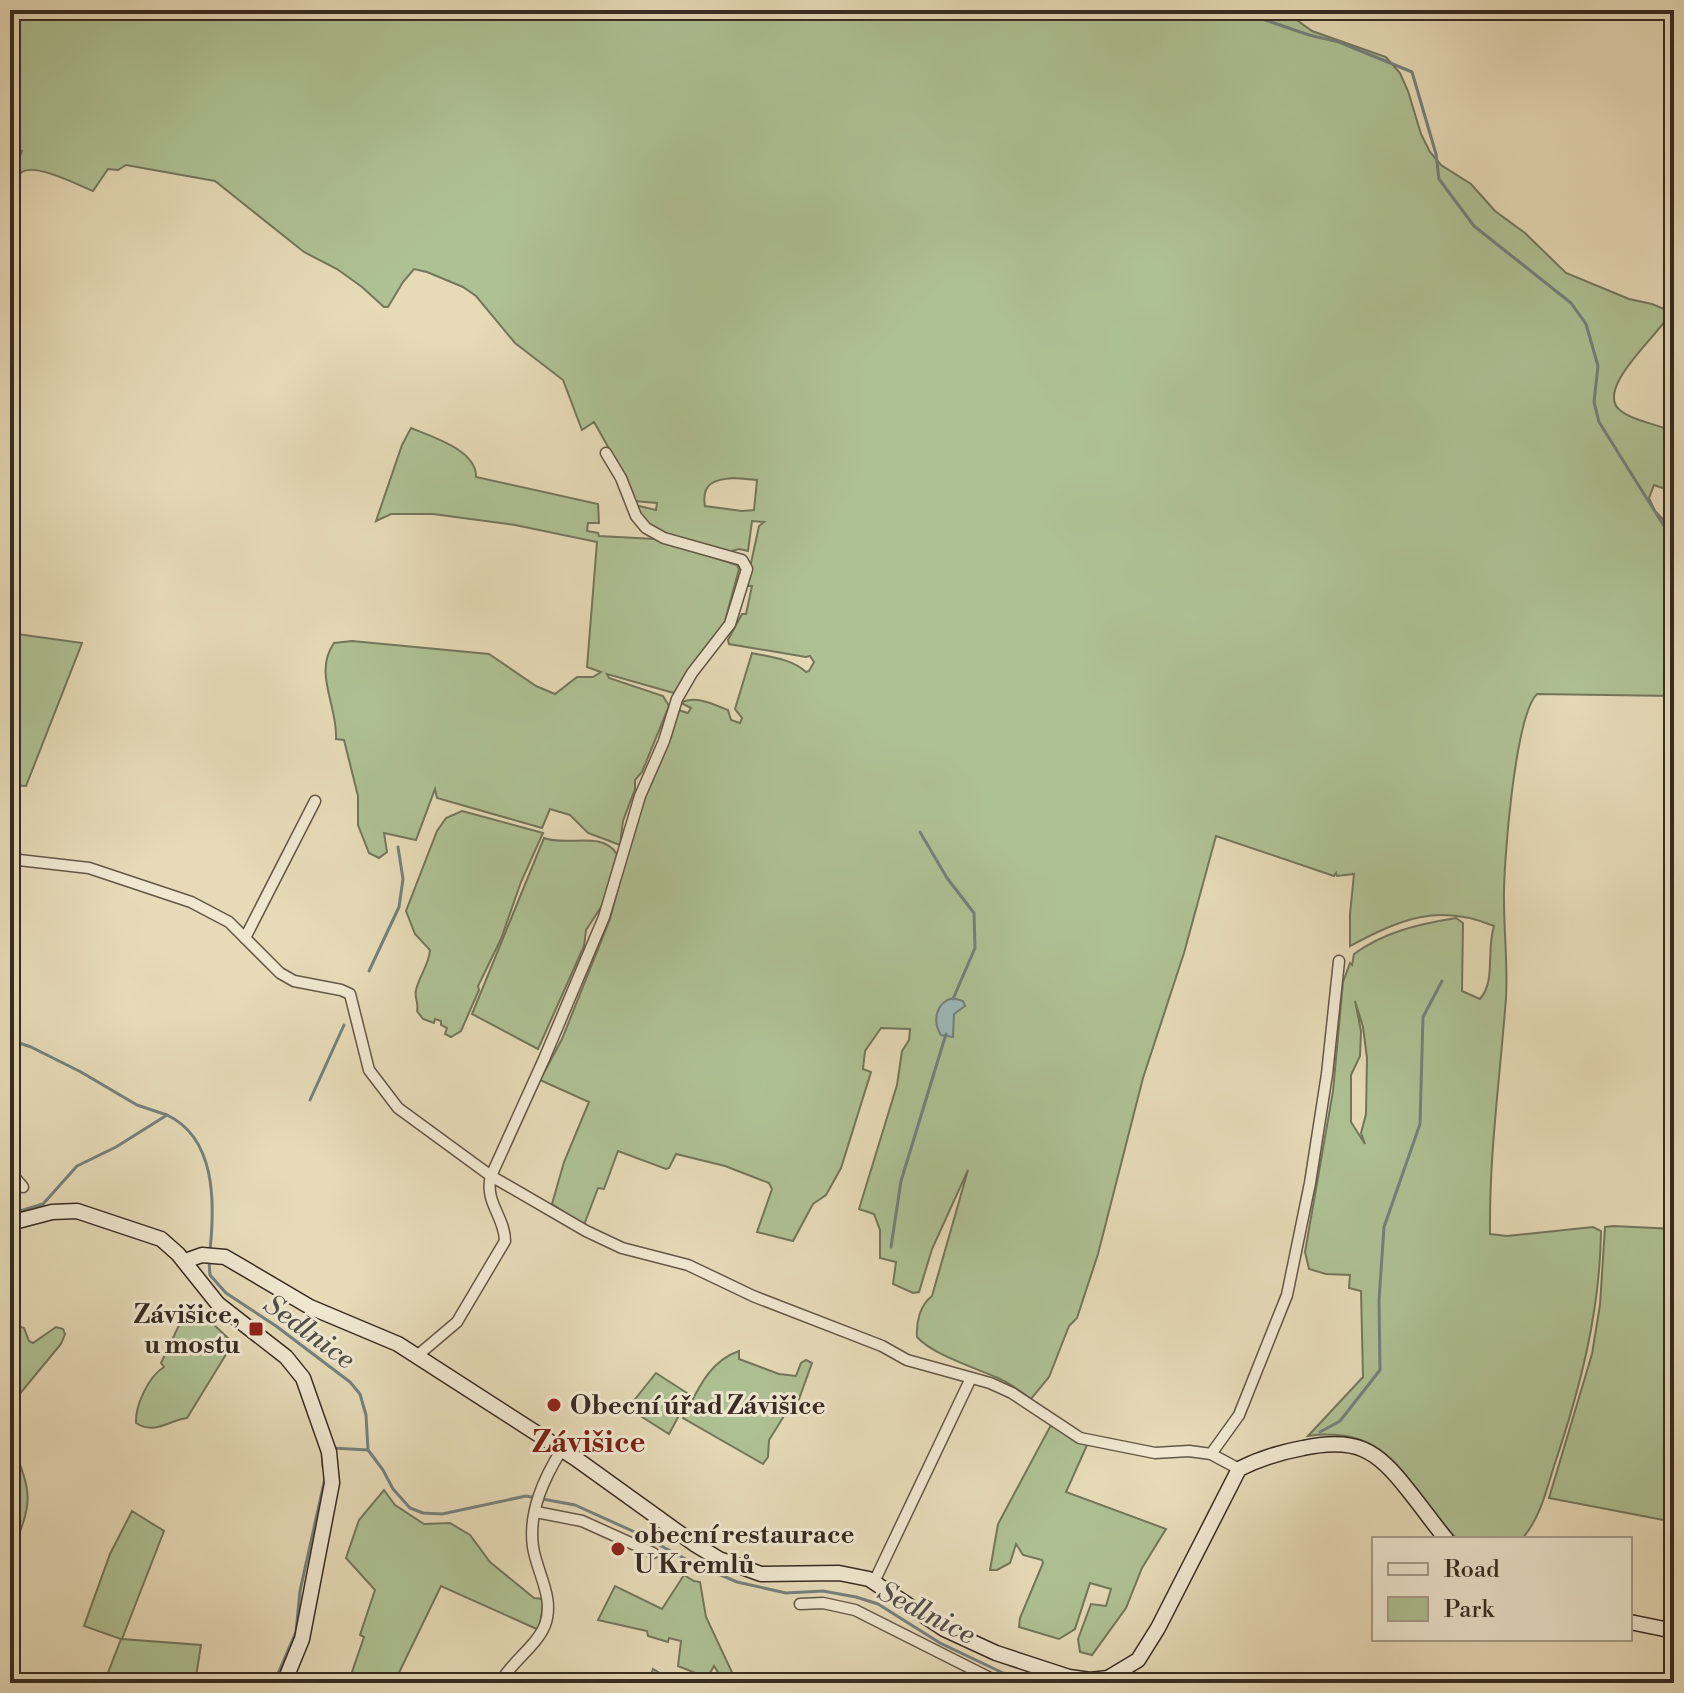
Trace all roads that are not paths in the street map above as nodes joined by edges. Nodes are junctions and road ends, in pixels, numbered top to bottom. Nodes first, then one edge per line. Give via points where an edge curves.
1 (606, 453) dead end
2 (315, 801) dead end
3 (10, 859) edge
4 (245, 938) junction
5 (1339, 961) dead end
6 (10, 1172) edge
7 (491, 1176) junction
8 (23, 1187) dead end
9 (10, 1223) edge
10 (191, 1258) junction
11 (418, 1355) junction
12 (971, 1378) junction
13 (562, 1449) junction
14 (1211, 1454) junction
15 (1239, 1469) junction
16 (536, 1509) junction
17 (1444, 1537) edge
18 (653, 1553) dead end
19 (874, 1582) junction
20 (800, 1604) dead end
21 (1632, 1622) edge
22 (1674, 1631) edge
23 (1044, 1677) edge
24 (284, 1683) edge
25 (500, 1683) edge
26 (1000, 1683) edge

1 - 7 street via 646,528 742,560 747,569 730,624 677,699 640,796 604,917
2 - 4 street
3 - 4 street via 89,868 156,889 229,922
4 - 7 street via 265,961 294,981 350,994 369,1070 398,1108
5 - 14 street via 1322,1105 1287,1295 1239,1415
6 - 8 street
7 - 11 street via 489,1196 505,1241 457,1322
7 - 12 street via 622,1248 688,1265 907,1360
9 - 10 street via 61,1211 83,1212 155,1237
10 - 11 street via 217,1255 310,1307
10 - 24 street via 218,1304 300,1373 328,1449 328,1517 302,1639
11 - 13 street
12 - 14 street via 1001,1388 1088,1441 1155,1453
12 - 19 street
13 - 16 street via 541,1487
13 - 19 street via 719,1559 761,1574 839,1573
14 - 15 street
15 - 17 street via 1327,1443 1357,1446 1388,1465
15 - 23 street via 1138,1660 1099,1680
16 - 18 street via 582,1521
16 - 25 street via 533,1549 548,1614 535,1640
19 - 23 street via 935,1624
20 - 26 street via 855,1610
21 - 22 street

